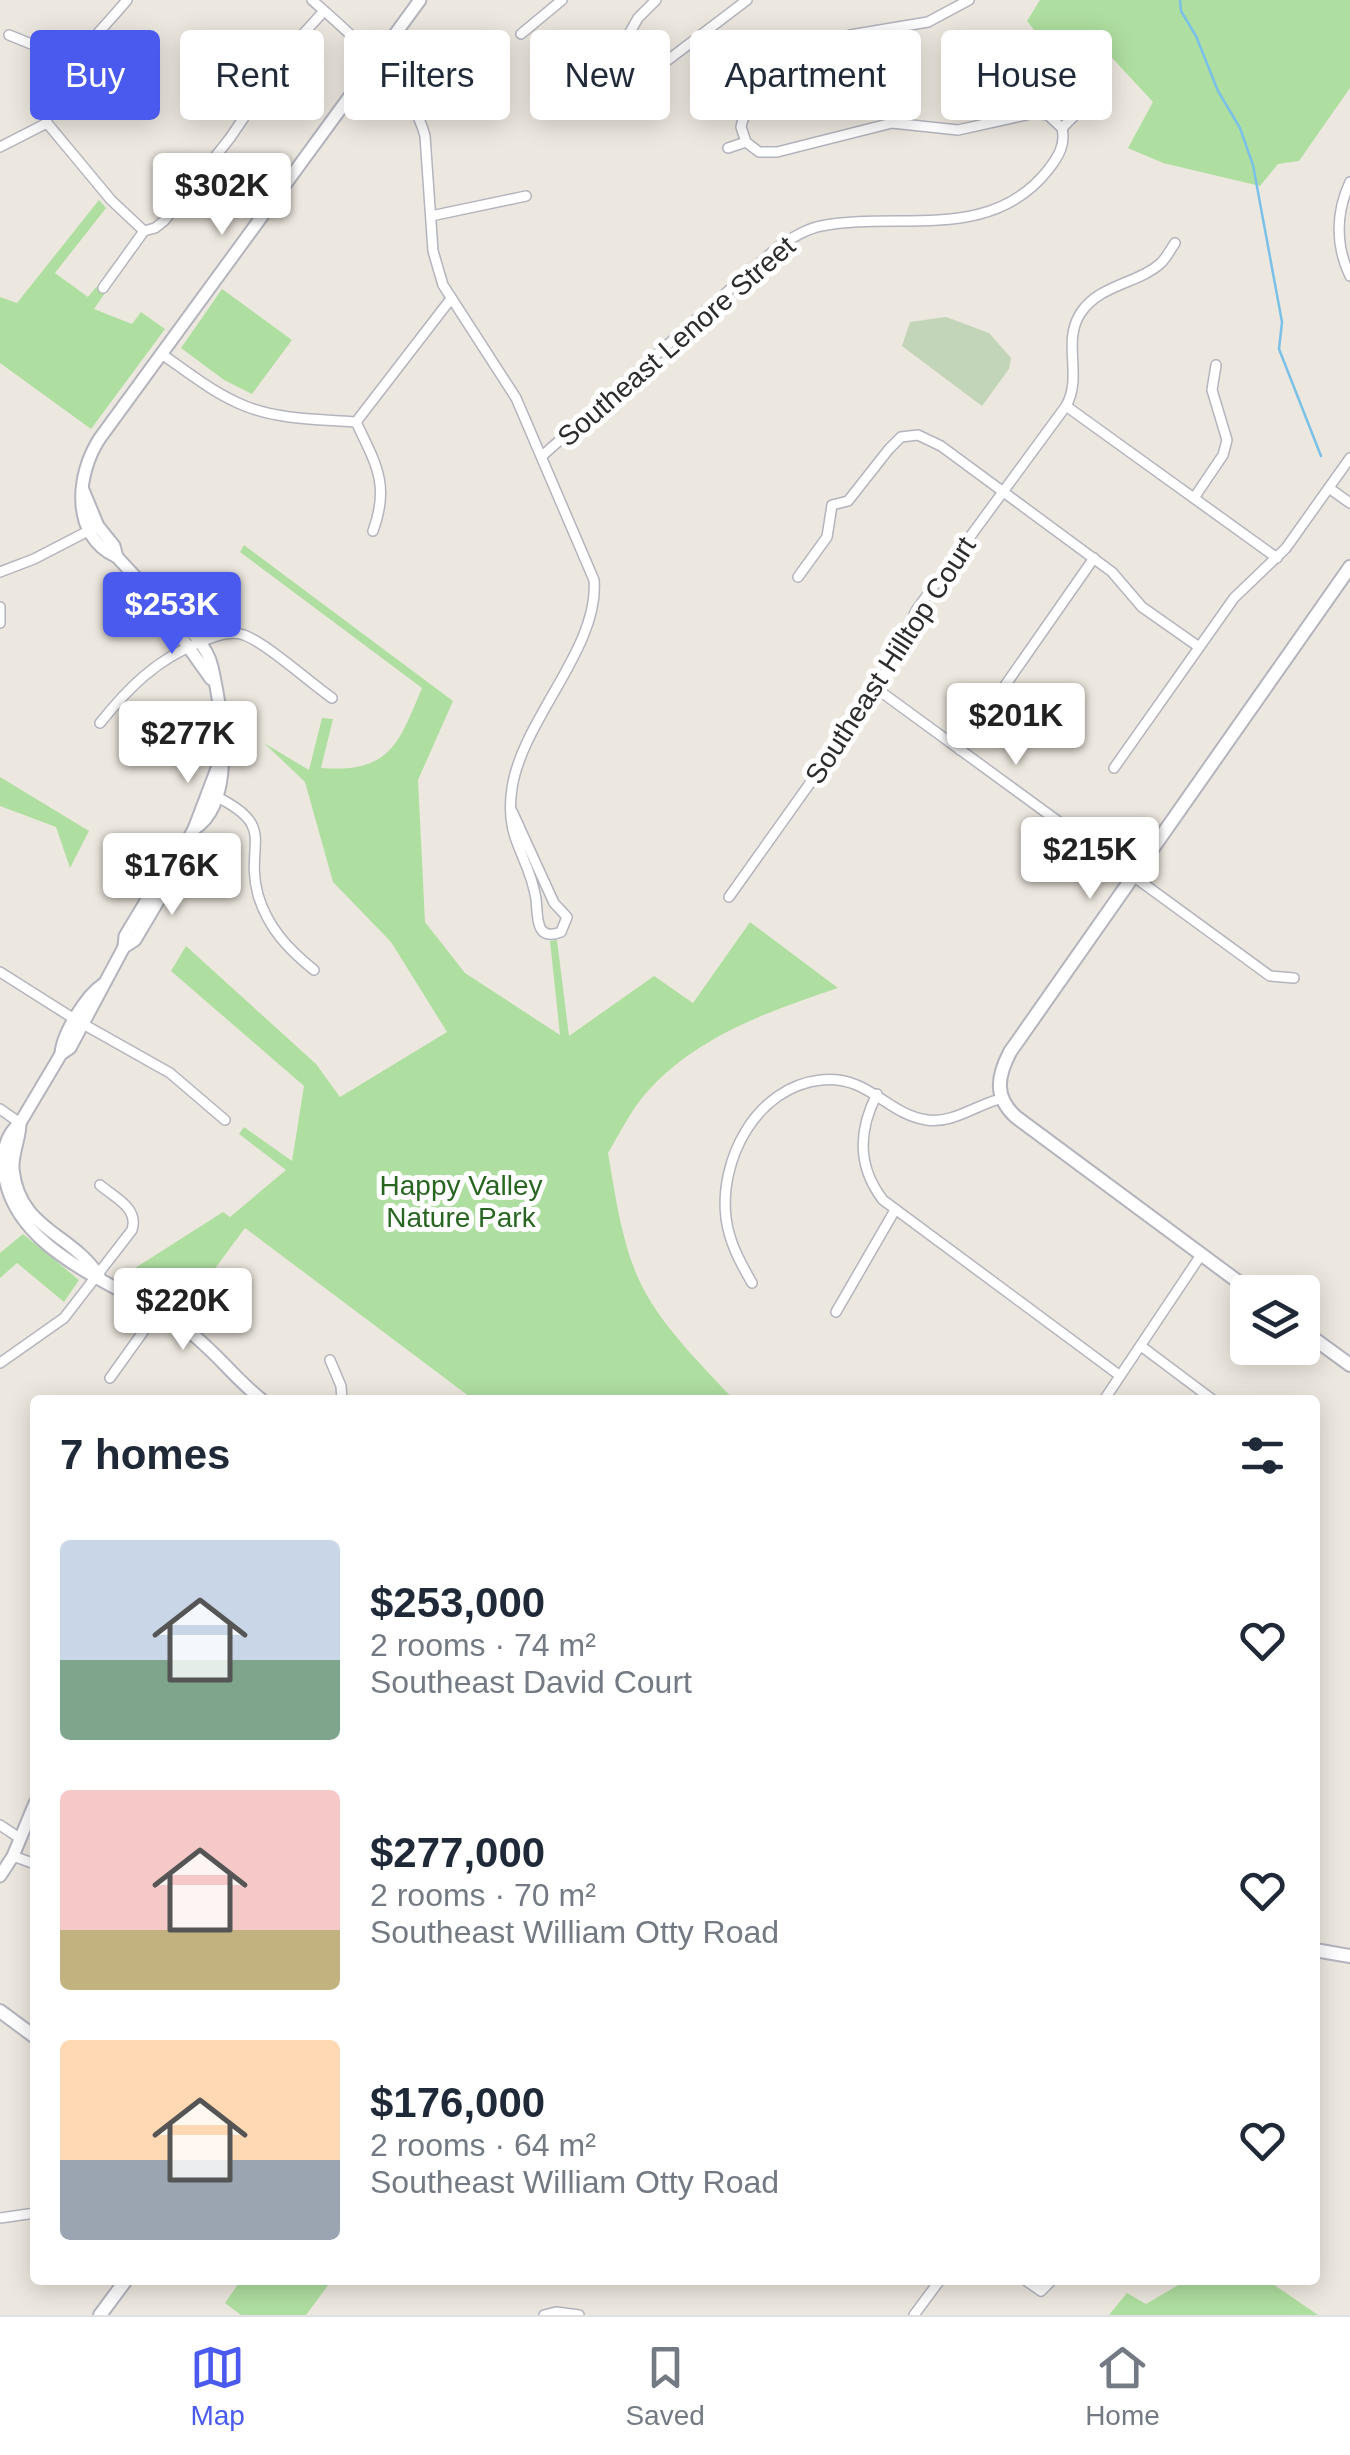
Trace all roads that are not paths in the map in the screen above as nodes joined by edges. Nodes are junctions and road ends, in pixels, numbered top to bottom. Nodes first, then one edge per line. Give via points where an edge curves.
1 (127, 0) edge
2 (312, 0) edge
3 (420, 0) edge
4 (562, 0) edge
5 (656, 0) edge
6 (747, 0) edge
7 (969, 0) edge
8 (324, 11) junction
9 (102, 30) edge
10 (399, 30) edge
11 (630, 30) edge
12 (344, 31) edge
13 (521, 34) dead end
14 (9, 35) dead end
15 (30, 44) edge
16 (670, 58) edge
17 (344, 106) edge
18 (420, 120) edge
19 (1070, 120) edge
20 (47, 122) joint
21 (1062, 128) junction
22 (746, 142) junction
23 (0, 147) edge
24 (728, 148) dead end
25 (1350, 182) edge
26 (526, 196) dead end
27 (431, 216) junction
28 (144, 231) junction
29 (1175, 243) dead end
30 (1350, 276) edge
31 (102, 288) dead end
32 (450, 300) junction
33 (163, 355) junction
34 (1216, 365) dead end
35 (1066, 406) junction
36 (356, 422) junction
37 (542, 456) junction
38 (1350, 458) edge
39 (1329, 488) junction
40 (1004, 492) junction
41 (1194, 498) junction
42 (1350, 503) edge
43 (94, 528) junction
44 (373, 531) dead end
45 (1094, 558) junction
46 (1278, 558) junction
47 (1350, 568) edge
48 (0, 572) edge
49 (798, 577) dead end
50 (0, 607) edge
51 (0, 624) edge
52 (194, 645) junction
53 (1199, 648) junction
54 (877, 688) junction
55 (332, 698) dead end
56 (100, 723) dead end
57 (960, 750) junction
58 (1114, 768) dead end
59 (212, 795) junction
60 (512, 811) junction
61 (1132, 878) junction
62 (730, 897) dead end
63 (314, 970) dead end
64 (0, 972) edge
65 (1294, 978) dead end
66 (80, 1022) junction
67 (876, 1094) junction
68 (1000, 1098) junction
69 (0, 1110) edge
70 (225, 1120) dead end
71 (20, 1123) junction
72 (100, 1186) dead end
73 (895, 1210) junction
74 (1201, 1256) junction
75 (98, 1276) junction
76 (1230, 1276) edge
77 (752, 1282) dead end
78 (158, 1311) junction
79 (836, 1312) dead end
80 (1320, 1343) edge
81 (1141, 1346) junction
82 (330, 1360) dead end
83 (0, 1364) edge
84 (1350, 1364) edge
85 (1119, 1375) junction
86 (110, 1378) dead end
87 (255, 1395) edge
88 (342, 1395) edge
89 (1107, 1395) edge
90 (1206, 1395) edge
91 (0, 1825) edge
92 (27, 1833) edge
93 (13, 1856) junction
94 (30, 1862) edge
95 (0, 1876) edge
96 (1320, 1951) edge
97 (1350, 1956) edge
98 (0, 2012) edge
99 (30, 2033) edge
100 (30, 2215) edge
101 (0, 2218) edge
102 (122, 2285) edge
103 (936, 2285) edge
104 (100, 2315) edge
105 (544, 2315) edge
106 (579, 2315) edge
107 (914, 2315) edge

1 - 9 street
2 - 8 street
3 - 10 street
4 - 13 street
5 - 11 street
6 - 16 street
7 - 22 street via 928,22 850,35 831,45 758,99 742,119
8 - 12 street
8 - 28 street via 214,160 164,220
14 - 15 street
17 - 33 street
18 - 27 street
19 - 21 street, Southeast Lenore Street
20 - 23 street
20 - 28 street
21 - 22 street via 1036,113 958,130 892,123 777,152 760,152
21 - 37 street, Southeast Lenore Street via 1063,144 1044,174 990,212 824,226 779,246
22 - 24 street
25 - 30 street via 1339,227
26 - 27 street
27 - 32 street via 436,263
28 - 31 street
29 - 35 street, Southeast Hilltop Court via 1160,264 1098,296 1081,313 1072,333 1074,386
32 - 36 street
32 - 37 street via 501,371
33 - 36 street via 260,411
33 - 43 street via 92,450 80,500
34 - 41 street via 1212,390 1227,440
35 - 40 street, Southeast Hilltop Court
35 - 41 street
36 - 44 street via 383,491
37 - 60 street via 589,562 594,602 519,762
38 - 39 street
39 - 42 street
39 - 46 street
40 - 45 street
40 - 49 street via 933,440 908,436 888,449 848,500 832,505 827,536
40 - 54 street, Southeast Hilltop Court via 917,609
41 - 46 street
43 - 48 street
43 - 52 street via 107,553
45 - 53 street via 1142,606
45 - 57 street
46 - 53 street via 1242,587
47 - 61 main road
50 - 51 street
52 - 55 street via 243,635
52 - 56 street via 138,679
52 - 59 street via 221,716
53 - 58 street
54 - 57 street
54 - 62 street, Southeast Hilltop Court
57 - 61 street
59 - 63 street via 252,824 264,912 282,941
59 - 66 street via 154,908 93,991
60 - 60 street via 536,924 553,935 567,917 554,904
61 - 65 street via 1270,976
61 - 68 main road via 1010,1052 1000,1074
64 - 66 street
66 - 70 street via 170,1073
66 - 71 street
67 - 68 street via 929,1121
67 - 73 street via 862,1159 874,1188
67 - 77 street via 844,1081 806,1084 779,1097 748,1127 730,1166 725,1198 728,1230
68 - 74 main road via 1030,1128
69 - 71 street
71 - 75 street via 13,1162 22,1202
72 - 75 street via 129,1208 135,1224
73 - 79 street
73 - 85 street
74 - 76 main road
74 - 81 street
75 - 78 street
75 - 83 street via 64,1318
78 - 86 street
78 - 87 street via 196,1337
80 - 84 main road
81 - 85 street
81 - 90 street
82 - 88 street
85 - 89 street
91 - 92 street
92 - 93 street
93 - 94 street
93 - 95 street
96 - 97 main road
98 - 99 main road
100 - 101 street
102 - 104 main road
103 - 107 street
105 - 106 street

